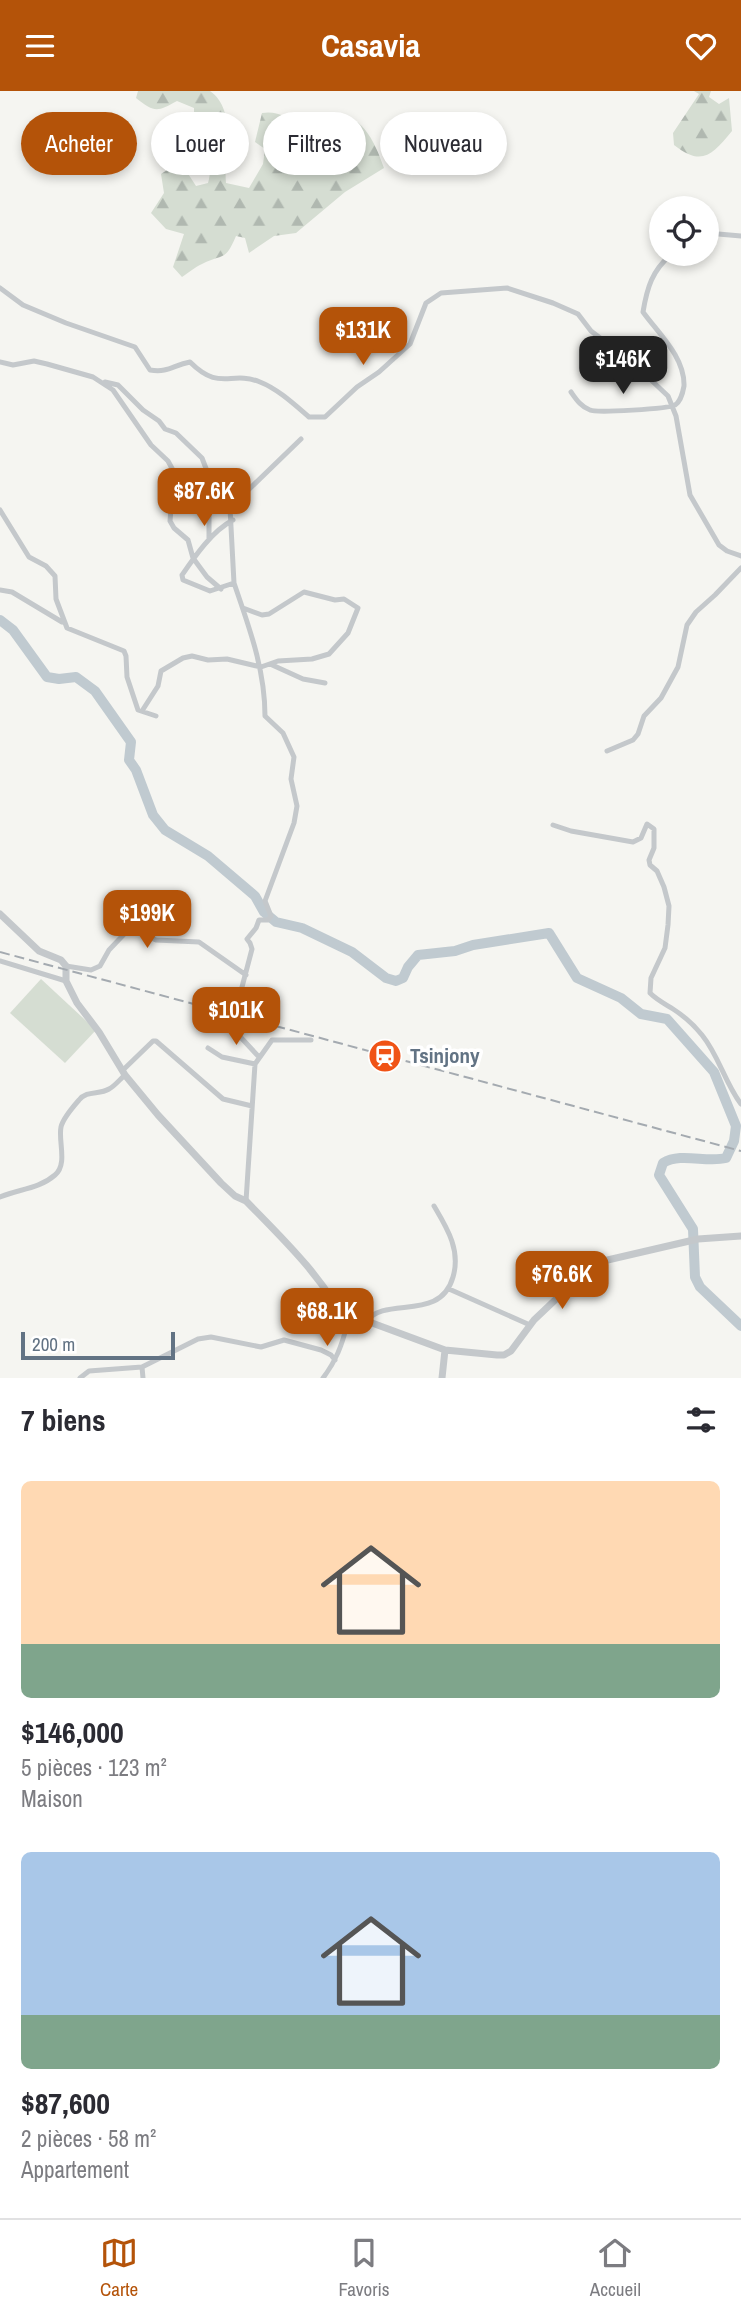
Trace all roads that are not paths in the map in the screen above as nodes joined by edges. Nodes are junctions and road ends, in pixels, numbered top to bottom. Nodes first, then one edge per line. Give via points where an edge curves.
1 (719, 234) edge
2 (741, 236) edge
3 (659, 266) edge
4 (0, 288) edge
5 (0, 362) edge
6 (102, 382) junction
7 (570, 392) dead end
8 (674, 406) junction
9 (301, 439) dead end
10 (0, 510) edge
11 (233, 520) junction
12 (208, 542) junction
13 (741, 556) edge
14 (193, 558) junction
15 (741, 568) edge
16 (234, 583) junction
17 (221, 589) junction
18 (0, 590) edge
19 (243, 608) junction
20 (64, 623) junction
21 (270, 664) junction
22 (261, 667) junction
23 (325, 683) dead end
24 (142, 712) junction
25 (156, 716) dead end
26 (607, 751) dead end
27 (553, 825) dead end
28 (0, 914) edge
29 (0, 961) edge
30 (66, 966) junction
31 (246, 975) junction
32 (66, 981) junction
33 (311, 1040) dead end
34 (208, 1048) dead end
35 (259, 1057) junction
36 (255, 1064) junction
37 (124, 1072) junction
38 (741, 1104) edge
39 (252, 1106) junction
40 (0, 1197) edge
41 (246, 1201) junction
42 (434, 1206) dead end
43 (741, 1236) edge
44 (449, 1289) junction
45 (366, 1322) junction
46 (347, 1325) junction
47 (530, 1325) junction
48 (445, 1350) junction
49 (335, 1360) junction
50 (142, 1367) junction
51 (80, 1378) edge
52 (143, 1378) edge
53 (323, 1378) edge
54 (442, 1378) edge

1 - 2 street
3 - 8 street via 648,284 643,312 667,341 682,373 684,387
4 - 8 street via 23,305 135,347 150,370 163,372 190,362 201,373 219,380 260,382 309,417 324,417 410,344 426,303 441,293 506,288 578,314 591,331 657,384
5 - 6 street via 33,361
6 - 12 street via 117,385 202,458 207,471 202,496 210,524
6 - 14 street via 113,390 174,472 170,521 187,540
7 - 8 street via 592,411
8 - 13 street via 690,495 719,545
9 - 11 street via 232,501
10 - 20 street via 29,557 55,576
11 - 12 street
11 - 16 street
12 - 14 street
14 - 17 street
14 - 17 street via 183,580 210,591
15 - 26 street via 692,618 678,667 657,704 644,716 638,734
16 - 17 street
16 - 19 street
18 - 20 street via 12,592
19 - 21 street via 269,614 304,592 344,599 358,608 348,633 329,654
19 - 22 street
20 - 24 street via 124,651 134,698
21 - 22 street
21 - 23 street
22 - 24 street via 219,658 183,658 161,671 158,686
22 - 31 street via 265,716 283,733 294,757 291,779 297,806 265,901 270,918 259,920 247,939 251,949
24 - 25 street
27 - 38 street via 633,842 641,838 647,824 654,829 649,860 669,906 664,948 651,978 650,993 704,1038
28 - 30 street via 38,951
29 - 32 street
30 - 31 street via 91,970 100,966 129,929 156,940 199,942
30 - 32 street
31 - 35 street via 232,1025
32 - 37 street
33 - 35 street via 272,1039
34 - 36 street via 219,1056
35 - 36 street
36 - 39 street
37 - 39 street via 156,1041 223,1099
37 - 40 street via 108,1090 81,1097 64,1120 60,1170 36,1188
37 - 41 street via 220,1183
39 - 41 street
41 - 46 street via 304,1262 336,1302
42 - 44 street via 449,1231 457,1259
43 - 47 street via 698,1239 592,1266
44 - 45 street via 431,1302 384,1311
44 - 47 street
45 - 46 street
45 - 48 street
46 - 49 street
47 - 48 street via 504,1355
48 - 54 street
49 - 50 street via 321,1350 284,1340 261,1347 211,1337
49 - 53 street
50 - 51 street via 89,1371
50 - 52 street

